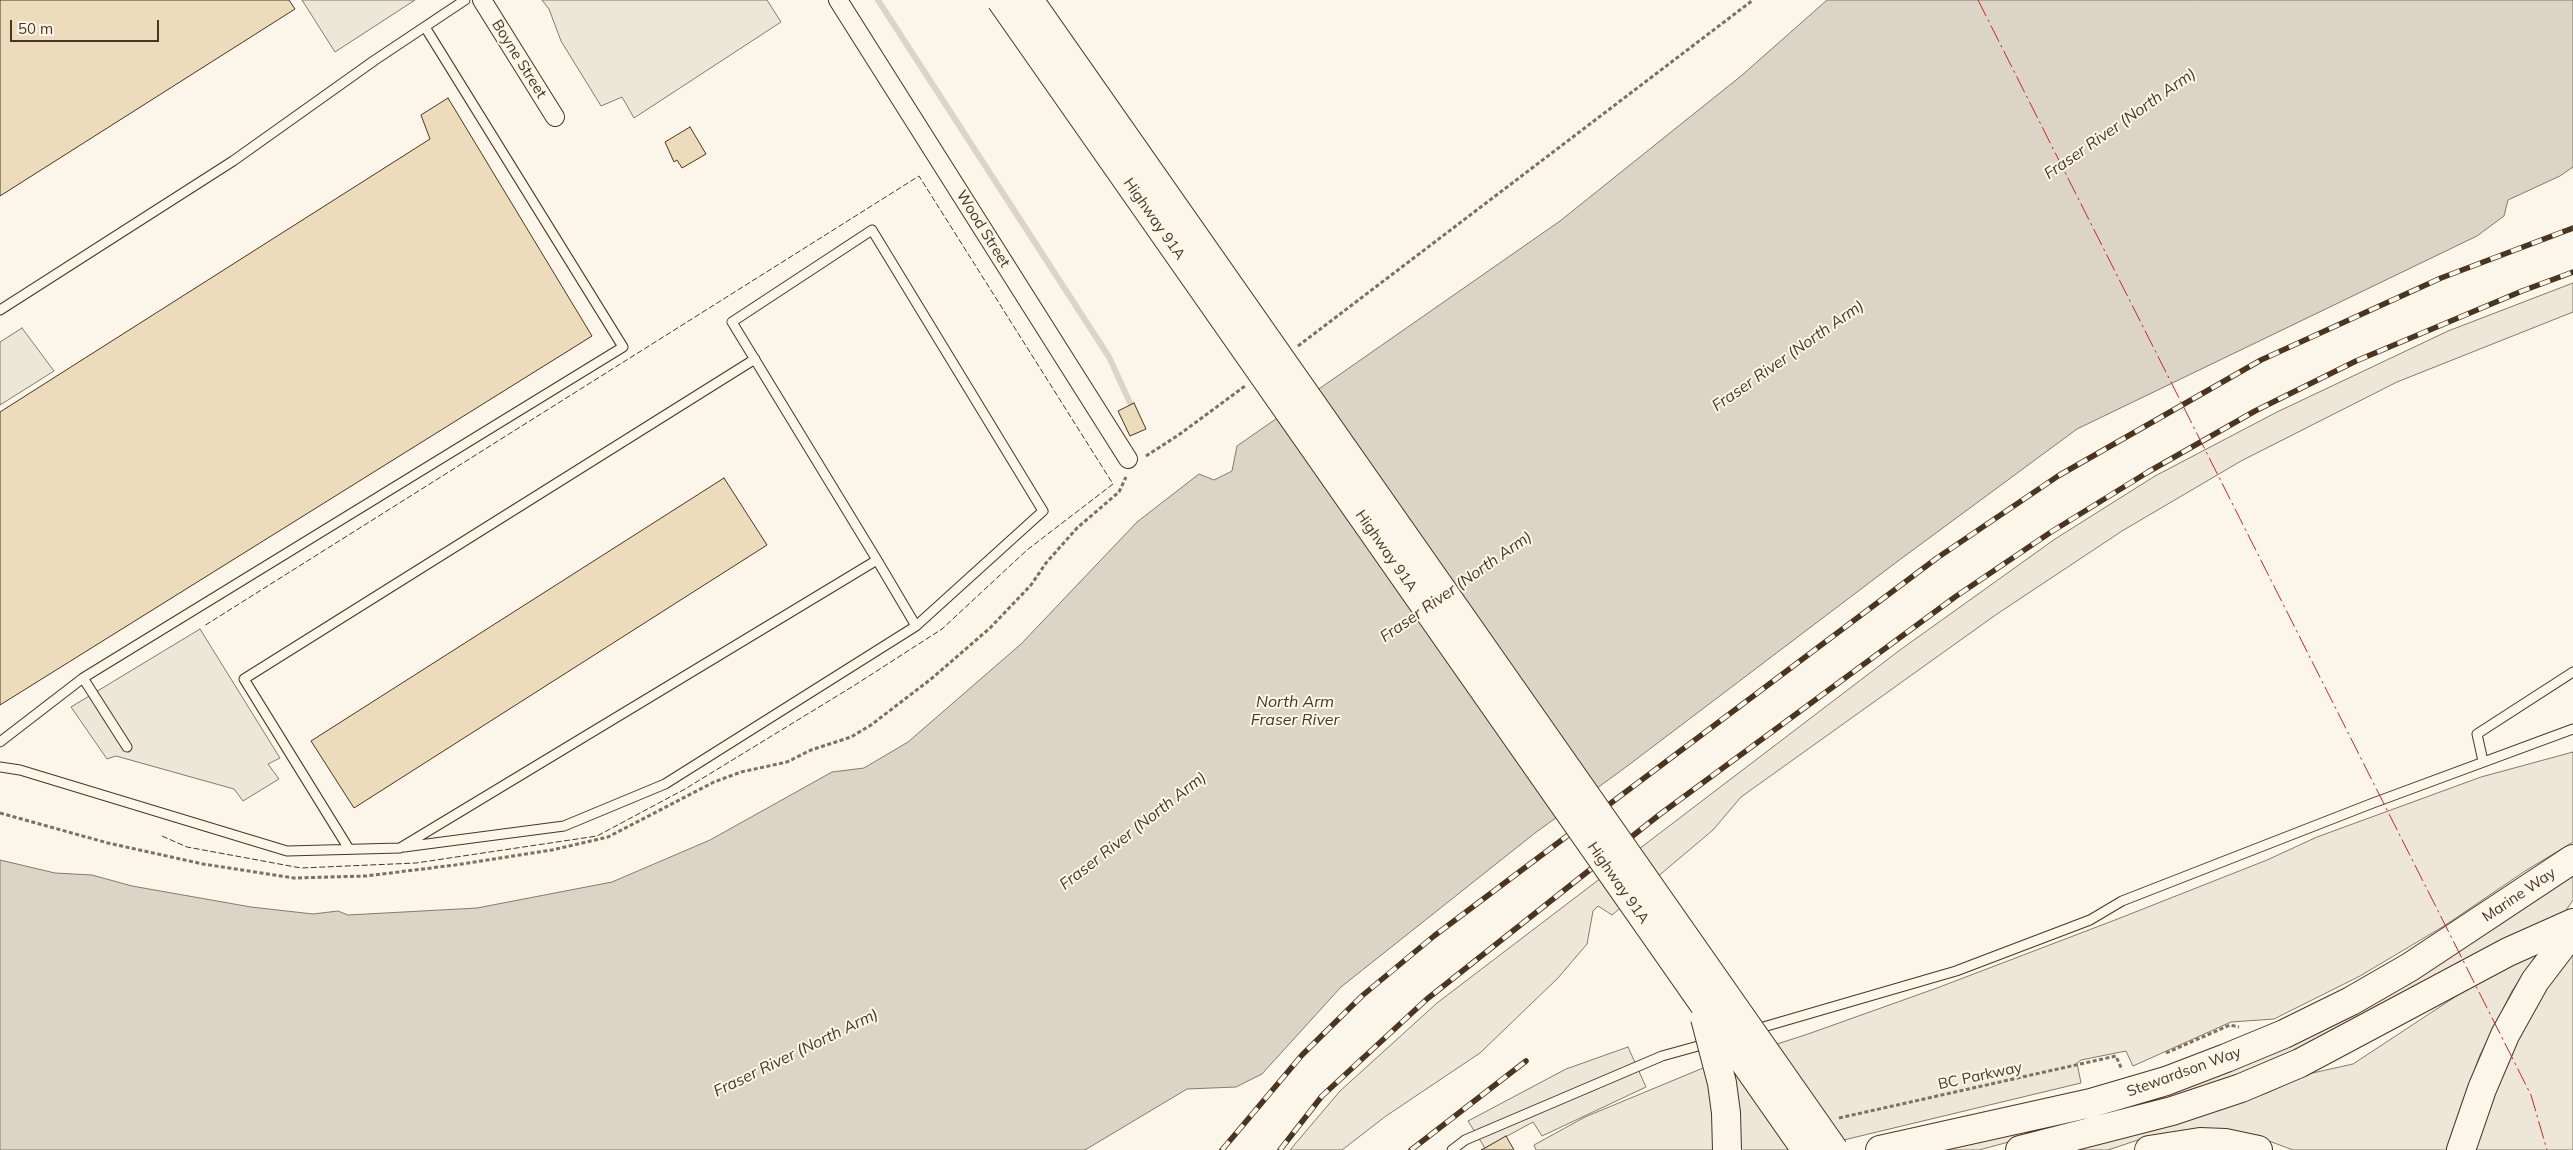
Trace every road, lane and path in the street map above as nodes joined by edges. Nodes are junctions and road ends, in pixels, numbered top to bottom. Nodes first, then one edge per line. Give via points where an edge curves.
1 (465, 0) edge
2 (482, 0) edge
3 (838, 0) edge
4 (1001, 0) edge
5 (1029, 0) edge
6 (1753, 0) edge
7 (425, 27) junction
8 (555, 117) dead end
9 (0, 310) edge
10 (1292, 351) dead end
11 (755, 359) junction
12 (1252, 381) dead end
13 (1128, 459) junction
14 (878, 560) junction
15 (916, 626) junction
16 (2573, 672) edge
17 (83, 678) junction
18 (2573, 730) edge
19 (0, 742) edge
20 (127, 747) dead end
21 (2483, 761) junction
22 (0, 767) edge
23 (0, 814) edge
24 (400, 848) junction
25 (349, 849) junction
26 (2573, 859) edge
27 (2573, 923) edge
28 (2464, 931) joint
29 (2573, 931) edge
30 (1700, 1000) junction
31 (2124, 1072) dead end
32 (1831, 1120) dead end
33 (1452, 1150) edge
34 (1728, 1150) edge
35 (1806, 1150) edge
36 (1834, 1150) edge
37 (1880, 1150) edge
38 (2020, 1150) edge
39 (2149, 1150) edge
40 (2258, 1150) edge
41 (2461, 1150) edge

1 - 7 lane
2 - 8 street, Boyne Street
3 - 13 street, Wood Street
4 - 30 main road, Highway 91A, bridge
5 - 36 main road, Highway 91A, bridge
6 - 10 path
7 - 9 lane via 233,161
7 - 17 lane via 623,348
11 - 14 lane
11 - 15 lane via 732,322 872,230 1042,511
11 - 25 lane via 244,679
12 - 13 path via 1147,455
13 - 23 path via 1126,480 1119,492 1078,528 980,638 895,708 851,737 787,762 741,772 714,782 608,837 552,850 455,865 366,876 294,878 203,864
14 - 15 lane
14 - 24 lane
15 - 24 lane via 665,784 564,826
16 - 21 lane via 2477,734
17 - 19 lane
17 - 20 lane
18 - 21 lane
21 - 33 lane via 2122,901 2090,920 1956,971 1662,1056 1465,1140
22 - 25 lane via 20,770 288,851
24 - 25 lane
26 - 28 main road, Marine Way
27 - 38 main road, Stewardson Way via 2508,952 2342,1042 2241,1088 2172,1111
28 - 37 main road, Stewardson Way via 2350,1001 2284,1034 2201,1068 2091,1103
29 - 41 main road via 2535,981 2505,1035
30 - 34 main road, bridge via 1722,1083
30 - 35 main road, Highway 91A, bridge
31 - 32 path, BC Parkway via 2116,1056
39 - 40 main road via 2200,1142

